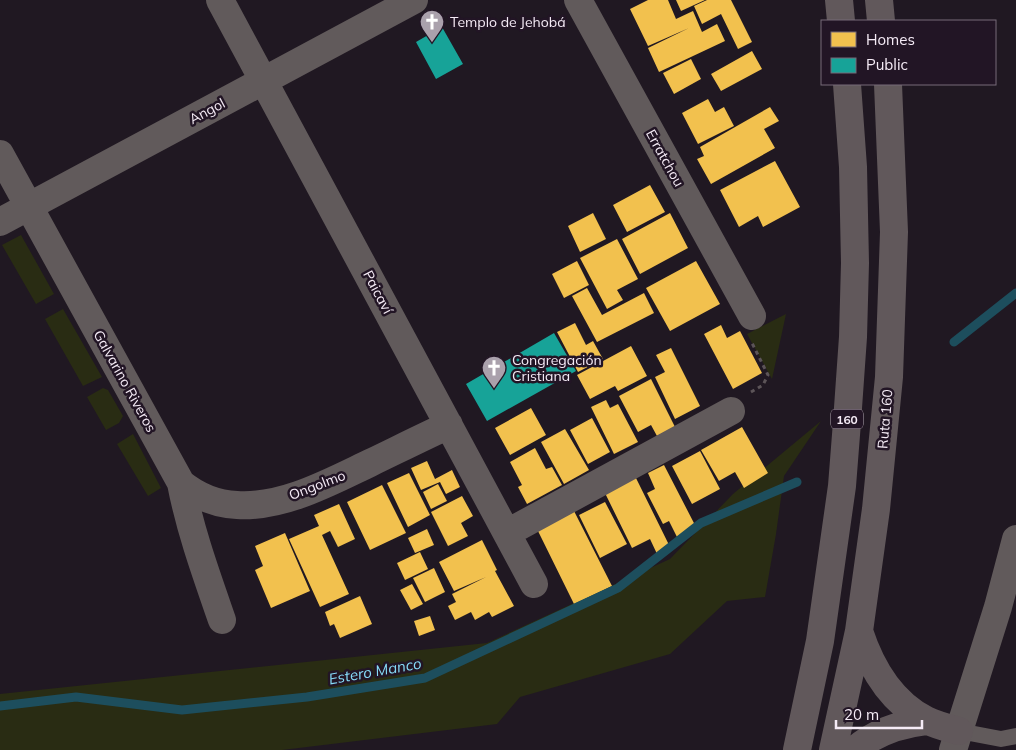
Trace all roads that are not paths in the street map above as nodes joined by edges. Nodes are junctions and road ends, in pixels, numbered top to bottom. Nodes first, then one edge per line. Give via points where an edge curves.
1 (220, 0) edge
2 (414, 0) edge
3 (578, 0) edge
4 (839, 0) edge
5 (879, 0) edge
6 (841, 20) edge
7 (881, 20) edge
8 (264, 80) junction
9 (847, 85) edge
10 (888, 85) edge
11 (0, 154) edge
12 (29, 206) junction
13 (0, 222) edge
14 (752, 316) road end
15 (731, 411) road end
16 (450, 425) junction
17 (181, 483) junction
18 (507, 532) junction
19 (1016, 539) edge
20 (534, 584) dead end
21 (222, 620) dead end
22 (860, 631) junction
23 (926, 720) junction
24 (1016, 736) edge
25 (956, 740) edge
26 (797, 750) edge
27 (833, 750) edge
28 (855, 750) edge

1 - 8 street, Paicaví
2 - 8 street, Angol
3 - 14 street, Erratchou
4 - 6 highway
5 - 7 highway
8 - 12 street, Angol
8 - 16 street, Paicaví
9 - 26 highway, 160 via 855,263 842,486 820,641
10 - 22 highway, Ruta 160 via 894,232 889,377
11 - 12 street, Galvarino Riveros
12 - 13 street, Angol
12 - 17 street, Galvarino Riveros
15 - 18 street
16 - 17 street, Ongolmo via 322,485 271,501 245,505 222,503 192,492
16 - 18 street, Paicaví
17 - 21 street, Galvarino Riveros via 187,514
18 - 20 street, Paicaví
19 - 25 street
22 - 23 highway via 875,671 906,707
22 - 27 highway, Ruta 160
23 - 25 highway
23 - 28 highway via 888,730
24 - 25 lane

